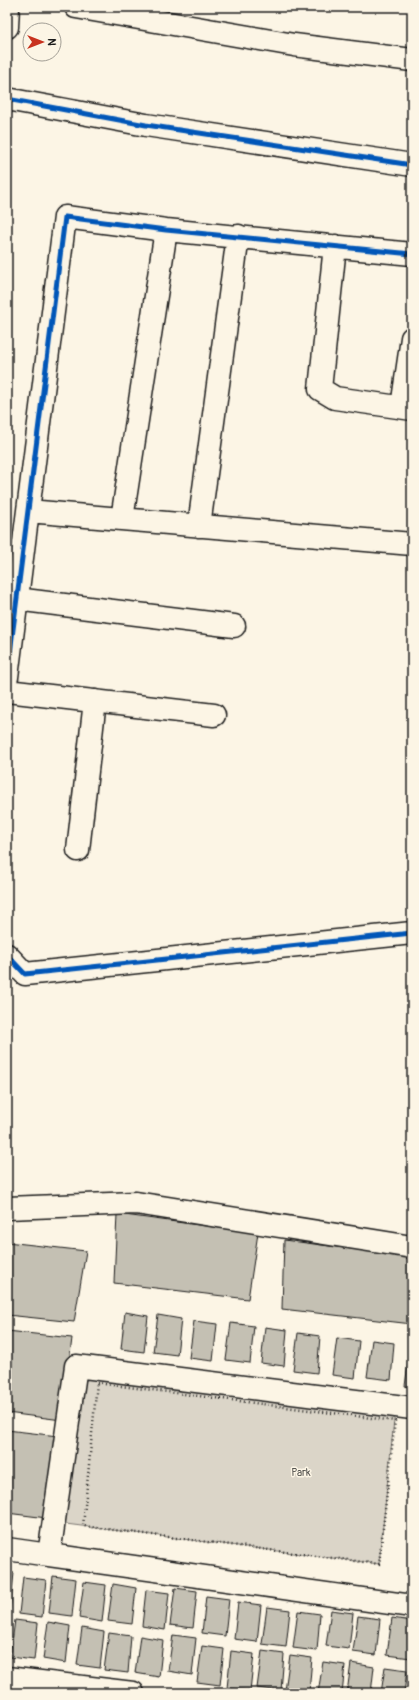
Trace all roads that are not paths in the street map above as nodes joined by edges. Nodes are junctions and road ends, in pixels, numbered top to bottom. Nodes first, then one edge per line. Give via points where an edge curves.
1 (8, 7) edge
2 (76, 7) edge
3 (7, 27) edge
4 (412, 60) edge
5 (7, 99) edge
6 (412, 165) edge
7 (166, 230) junction
8 (238, 236) junction
9 (335, 246) junction
10 (412, 254) edge
11 (412, 338) edge
12 (407, 408) edge
13 (28, 511) junction
14 (122, 519) junction
15 (199, 526) junction
16 (412, 544) edge
17 (16, 599) junction
18 (234, 626) dead end
19 (7, 677) edge
20 (7, 691) edge
21 (95, 701) junction
22 (214, 715) dead end
23 (78, 850) dead end
24 (412, 933) edge
25 (7, 955) edge
26 (7, 1208) edge
27 (412, 1247) edge
28 (412, 1408) edge
29 (7, 1549) edge
30 (49, 1555) junction
31 (412, 1606) edge
32 (7, 1678) edge
33 (133, 1693) edge

1 - 3 street
2 - 4 street via 294,46
5 - 6 street via 146,125
7 - 8 street
7 - 13 street via 65,217
7 - 14 street
8 - 9 street
8 - 15 street
9 - 10 street
9 - 12 street via 320,389 334,398
11 - 12 street
13 - 14 street
13 - 17 street
14 - 15 street
15 - 16 street
17 - 18 street
17 - 19 street
20 - 21 street
21 - 22 street
21 - 23 street
24 - 25 street via 25,974
26 - 27 street via 136,1203
28 - 30 street via 76,1366
29 - 30 street
30 - 31 street
32 - 33 street

